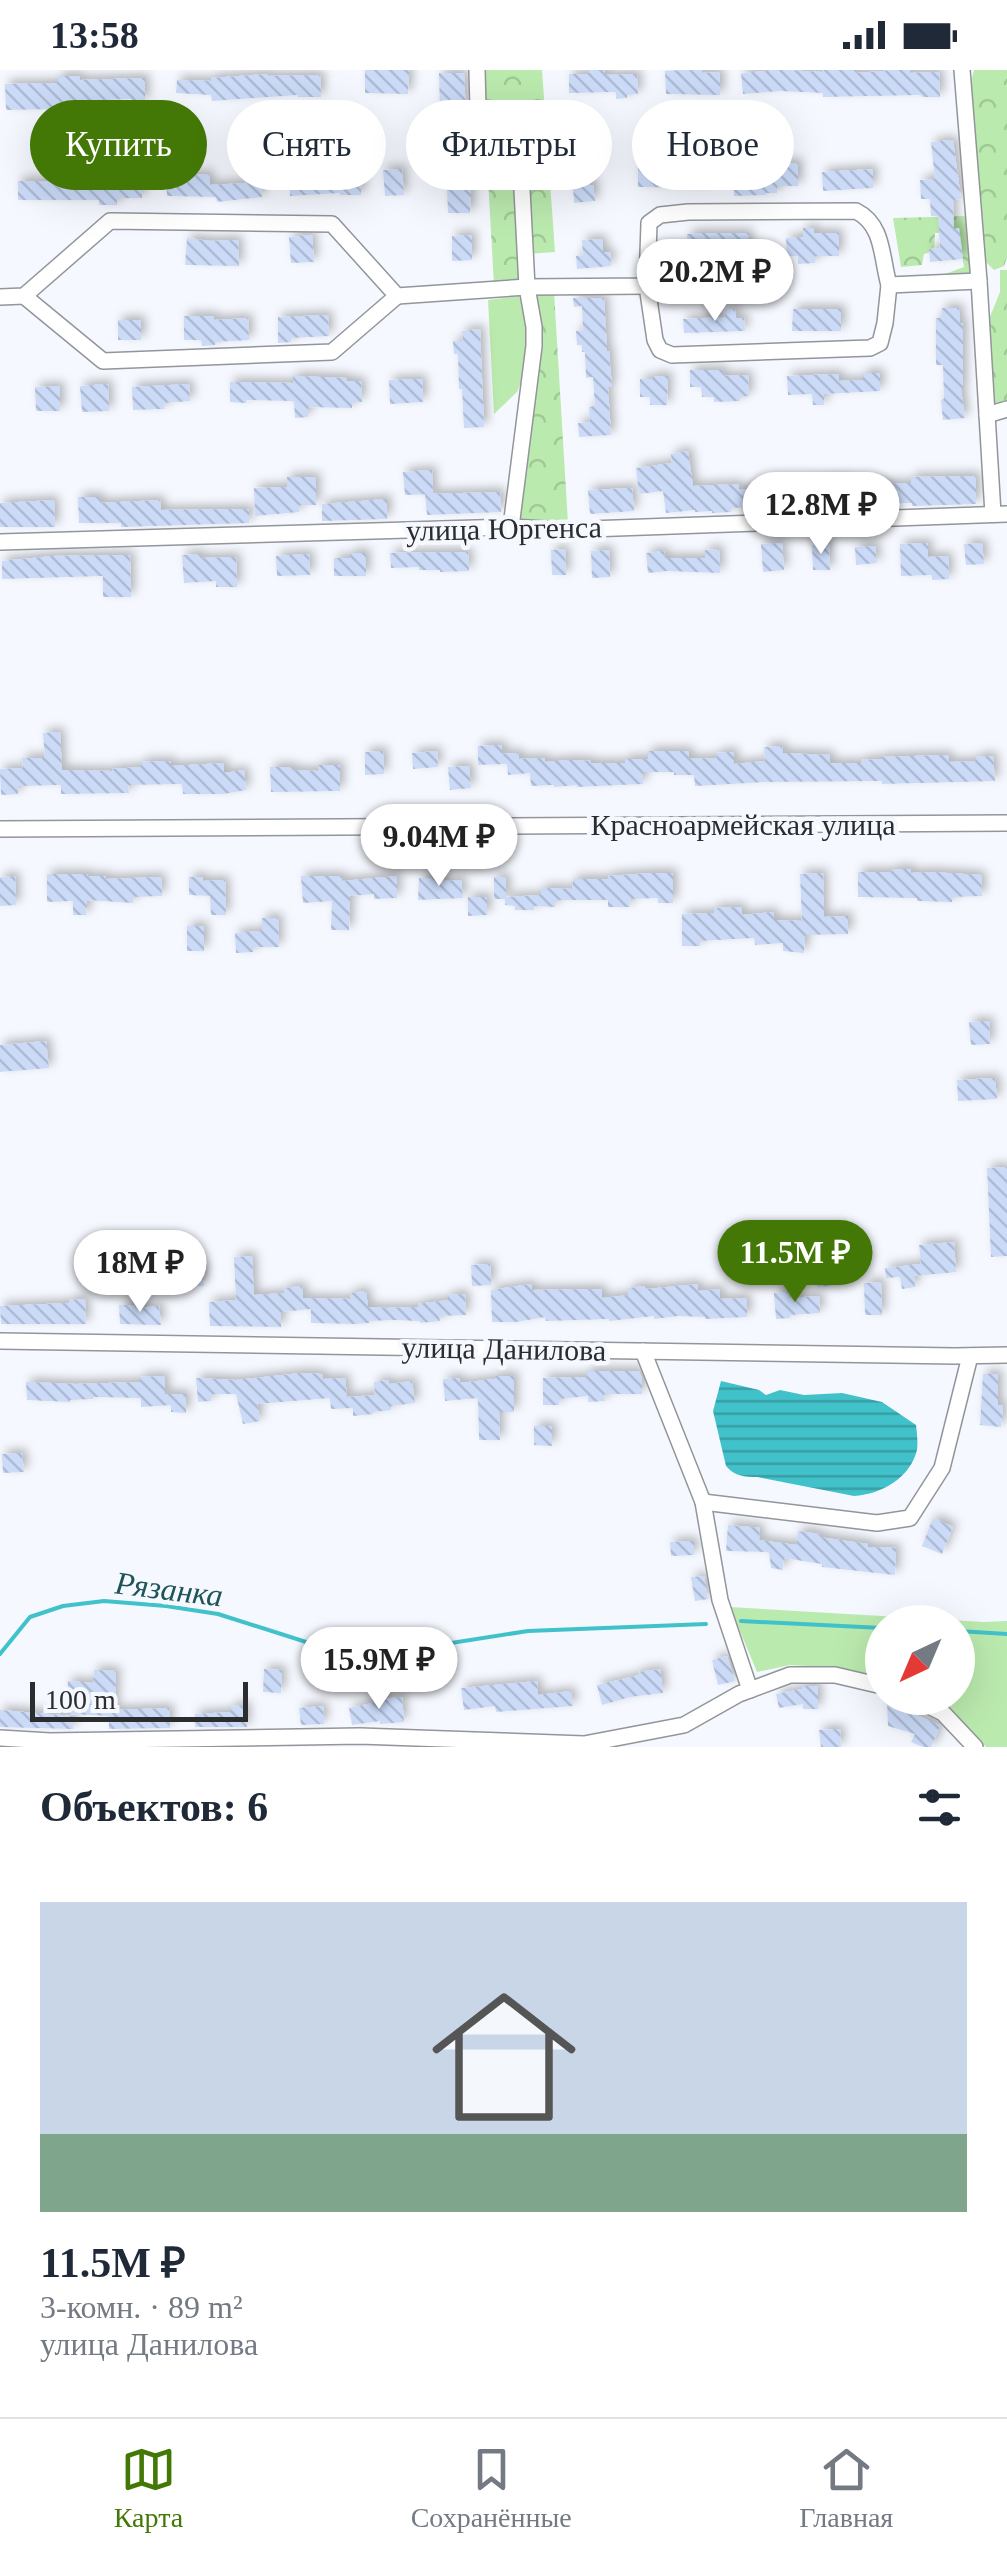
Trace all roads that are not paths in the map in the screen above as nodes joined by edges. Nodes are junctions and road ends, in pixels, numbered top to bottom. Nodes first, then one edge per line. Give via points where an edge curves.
1 (477, 70) edge
2 (962, 70) edge
3 (979, 282) junction
4 (889, 285) junction
5 (647, 286) junction
6 (527, 287) junction
7 (24, 296) junction
8 (397, 296) junction
9 (0, 297) edge
10 (1007, 409) edge
11 (987, 415) junction
12 (1000, 514) edge
13 (511, 527) junction
14 (0, 542) edge
15 (1007, 823) edge
16 (0, 830) edge
17 (0, 1341) edge
18 (643, 1351) junction
19 (1007, 1355) edge
20 (970, 1356) junction
21 (704, 1502) junction
22 (865, 1682) edge
23 (750, 1690) junction
24 (944, 1715) edge
25 (661, 1729) junction
26 (0, 1738) edge
27 (664, 1747) edge
28 (975, 1747) edge

1 - 6 street via 478,108 520,151
2 - 3 street
3 - 4 street
3 - 11 street
4 - 5 street via 880,344 870,348 672,354 656,340
4 - 5 street via 868,217 838,211 660,215 649,223
5 - 6 street
6 - 8 street
6 - 13 street via 534,346
7 - 8 street via 103,361 332,352
7 - 8 street via 110,221 332,224
7 - 9 street
10 - 11 street
11 - 12 street
12 - 13 street, улица Юргенса
13 - 14 street, улица Юргенса
15 - 16 street, Красноармейская улица
17 - 18 street, улица Данилова
18 - 20 street, улица Данилова
18 - 21 street
19 - 20 street, улица Данилова
20 - 21 street via 942,1468 910,1518 877,1524
21 - 23 street via 720,1600
22 - 23 street via 790,1674
23 - 25 street via 684,1725
24 - 28 street
25 - 26 street via 584,1744 360,1736
25 - 27 street

